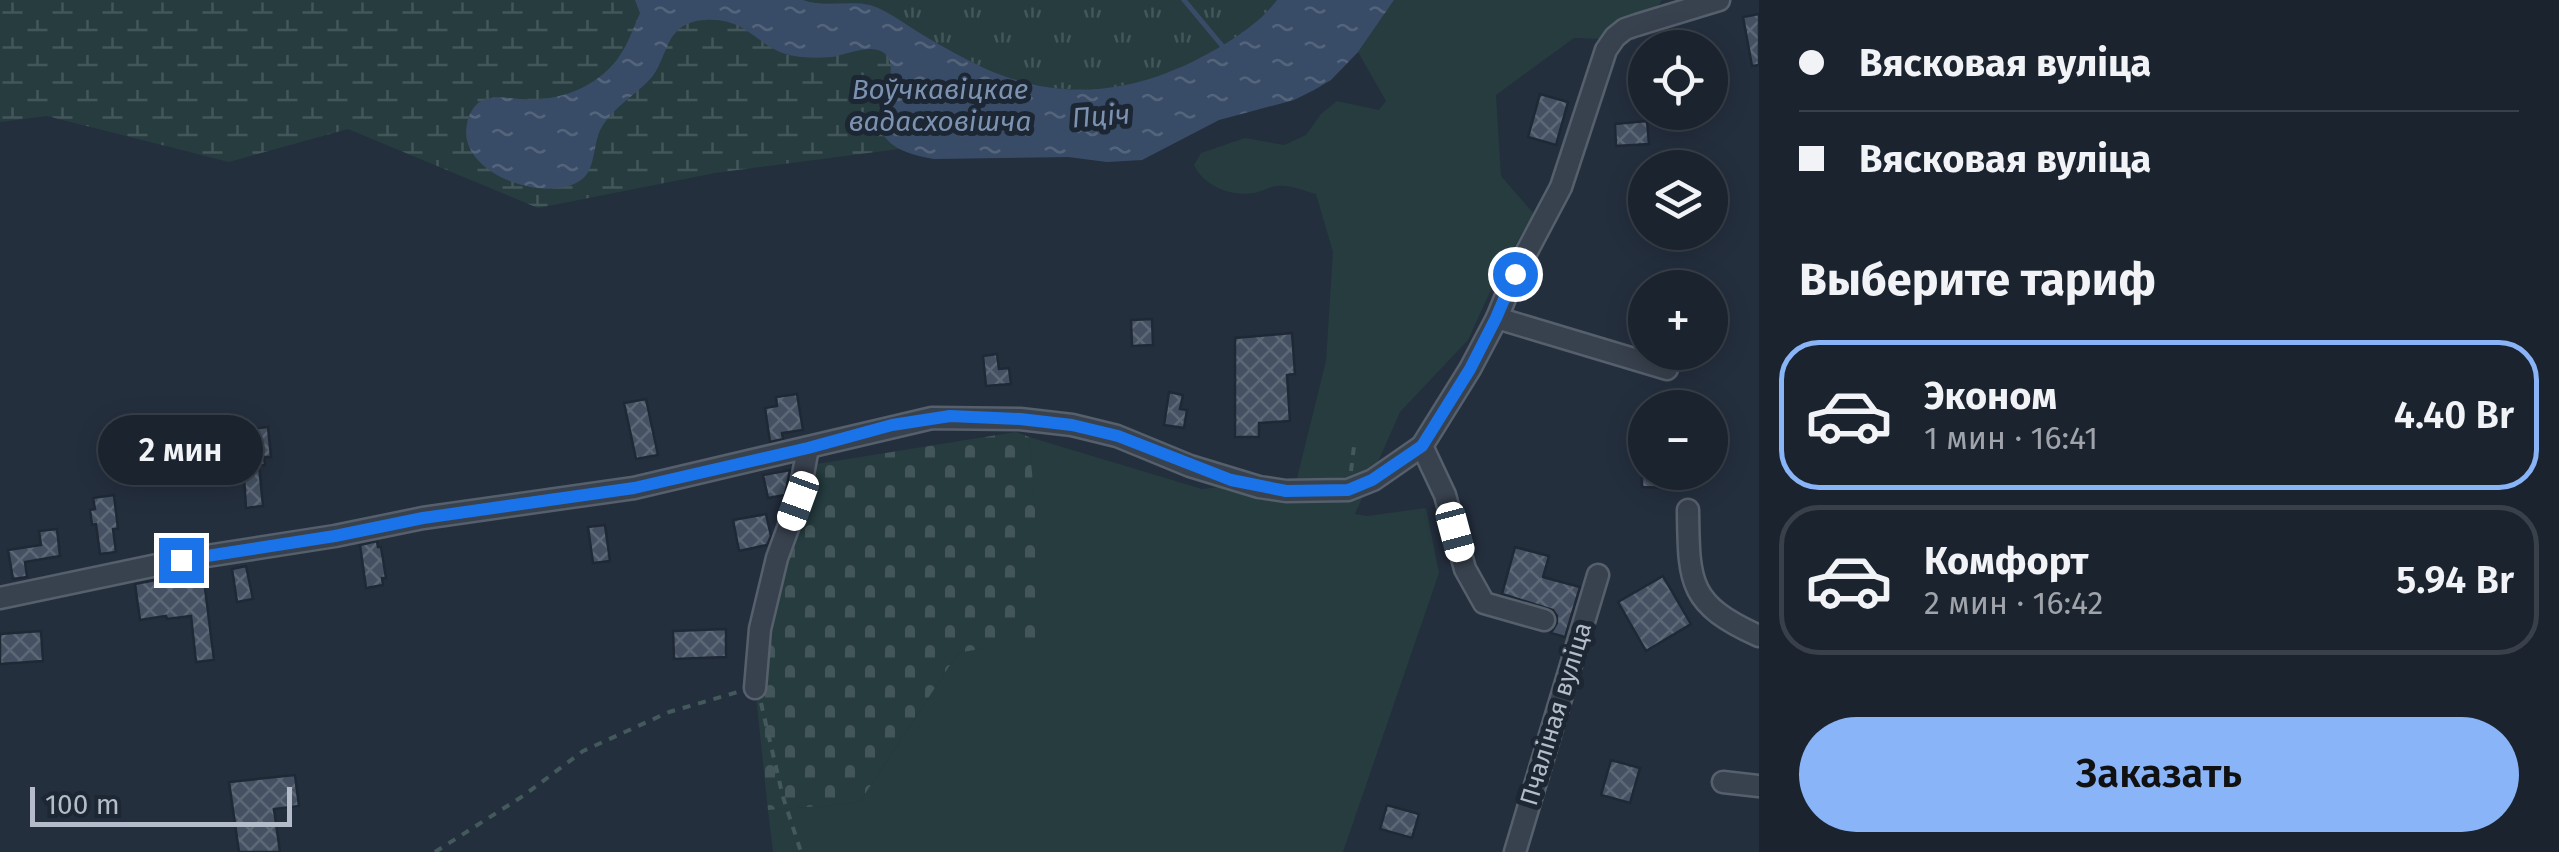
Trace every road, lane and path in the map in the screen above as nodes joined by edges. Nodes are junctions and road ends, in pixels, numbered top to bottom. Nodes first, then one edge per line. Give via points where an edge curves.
1 (1719, 0) edge
2 (1496, 318) junction
3 (1628, 357) edge
4 (1422, 446) junction
5 (808, 448) junction
6 (1688, 510) dead end
7 (1598, 575) dead end
8 (0, 598) edge
9 (1544, 620) dead end
10 (1759, 636) edge
11 (756, 688) junction
12 (1723, 782) dead end
13 (1759, 786) edge
14 (435, 852) edge
15 (802, 852) edge
16 (1515, 852) edge

1 - 2 street via 1614,37 1561,187
2 - 3 street
2 - 4 street
4 - 5 street via 1372,480 1318,492 1231,480 1106,433 1020,419 932,418
4 - 9 street via 1445,495 1465,568 1484,602
5 - 8 street via 634,488 423,518
5 - 11 street via 760,630
6 - 10 street via 1689,564 1702,601
7 - 16 street, Пчаліная вуліца
11 - 14 path via 669,712 584,752
11 - 15 path
12 - 13 street

